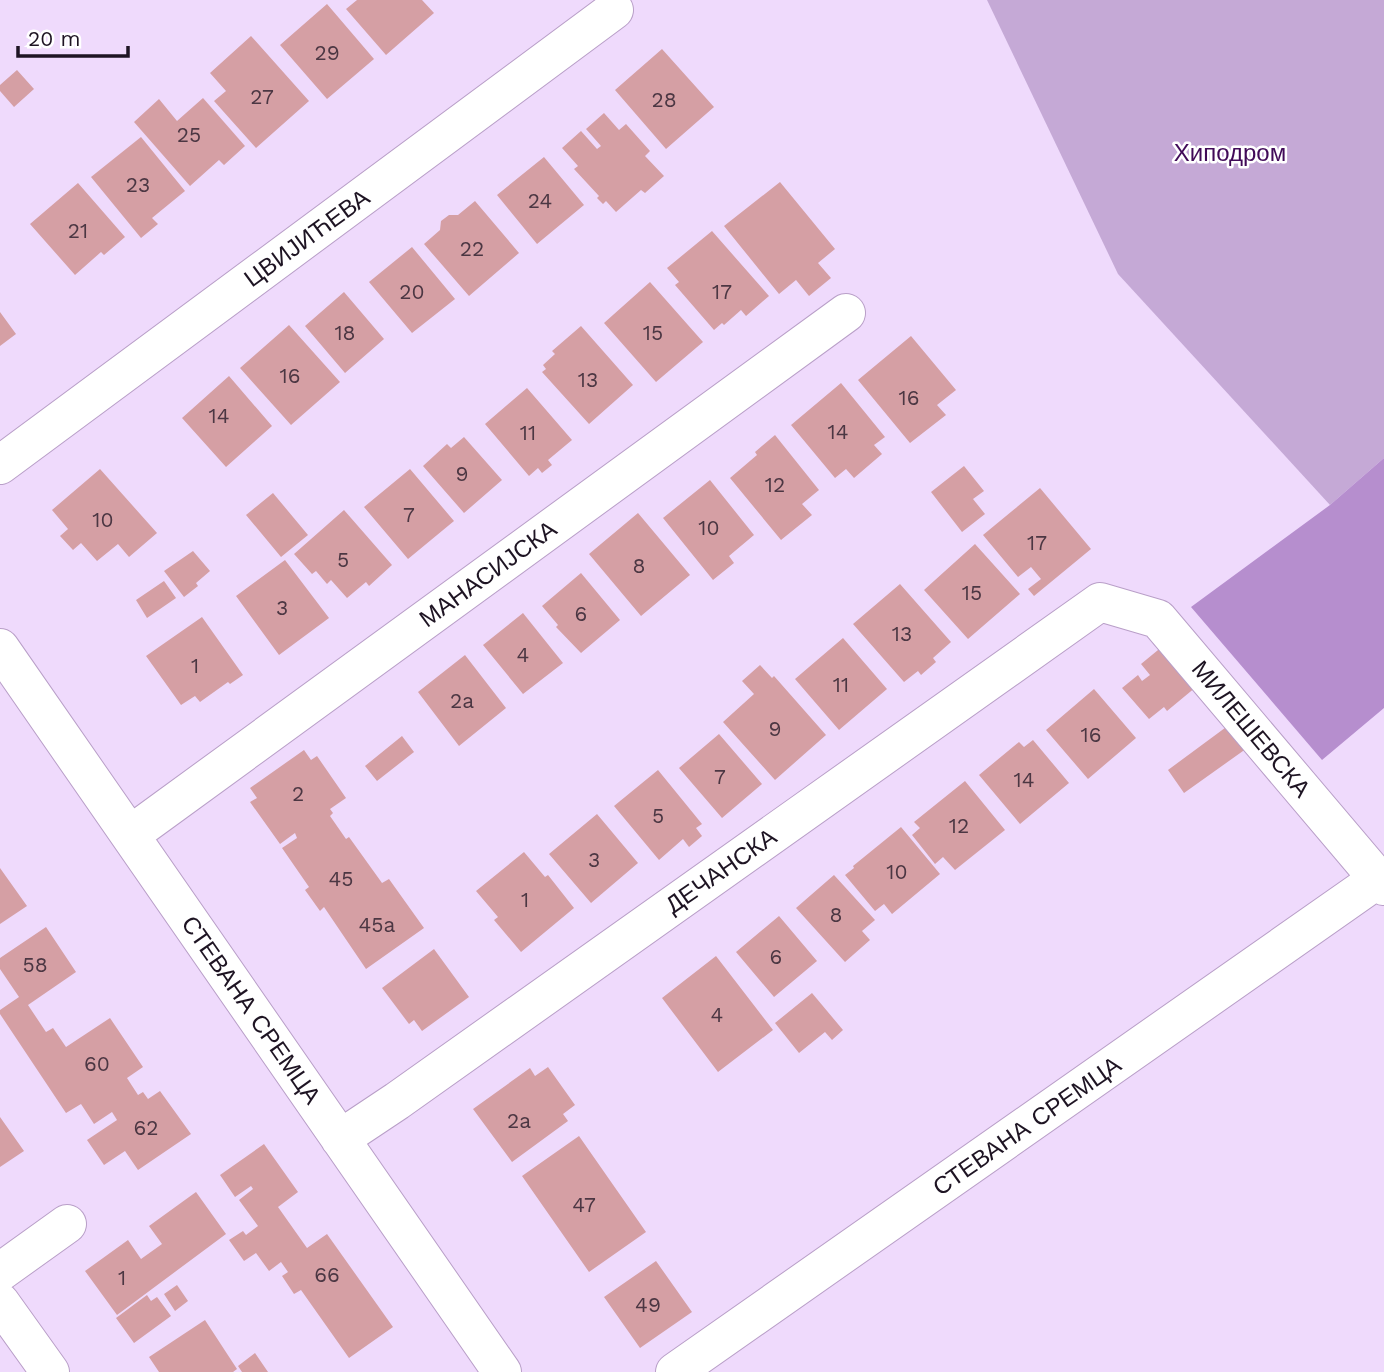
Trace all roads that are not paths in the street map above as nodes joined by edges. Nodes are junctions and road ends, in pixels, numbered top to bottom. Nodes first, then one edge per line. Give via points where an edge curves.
1 (614, 10) dead end
2 (846, 313) dead end
3 (0, 465) edge
4 (1100, 602) joint
5 (0, 648) edge
6 (130, 835) junction
7 (1381, 882) edge
8 (340, 1139) junction
9 (67, 1224) dead end
10 (0, 1272) edge
11 (0, 1302) edge
12 (50, 1372) edge
13 (502, 1372) edge
14 (675, 1372) edge

1 - 3 street, ЦВИЈИЋЕВА
2 - 6 street, МАНАСИЈСКА
4 - 7 street, МИЛЕШЕВСКА via 1157,619
4 - 8 street, ДЕЧАНСКА
5 - 6 street, СТЕВАНА СРЕМЦА
6 - 8 street, СТЕВАНА СРЕМЦА
7 - 14 street, СТЕВАНА СРЕМЦА
8 - 13 street, СТЕВАНА СРЕМЦА
9 - 10 street
11 - 12 street

